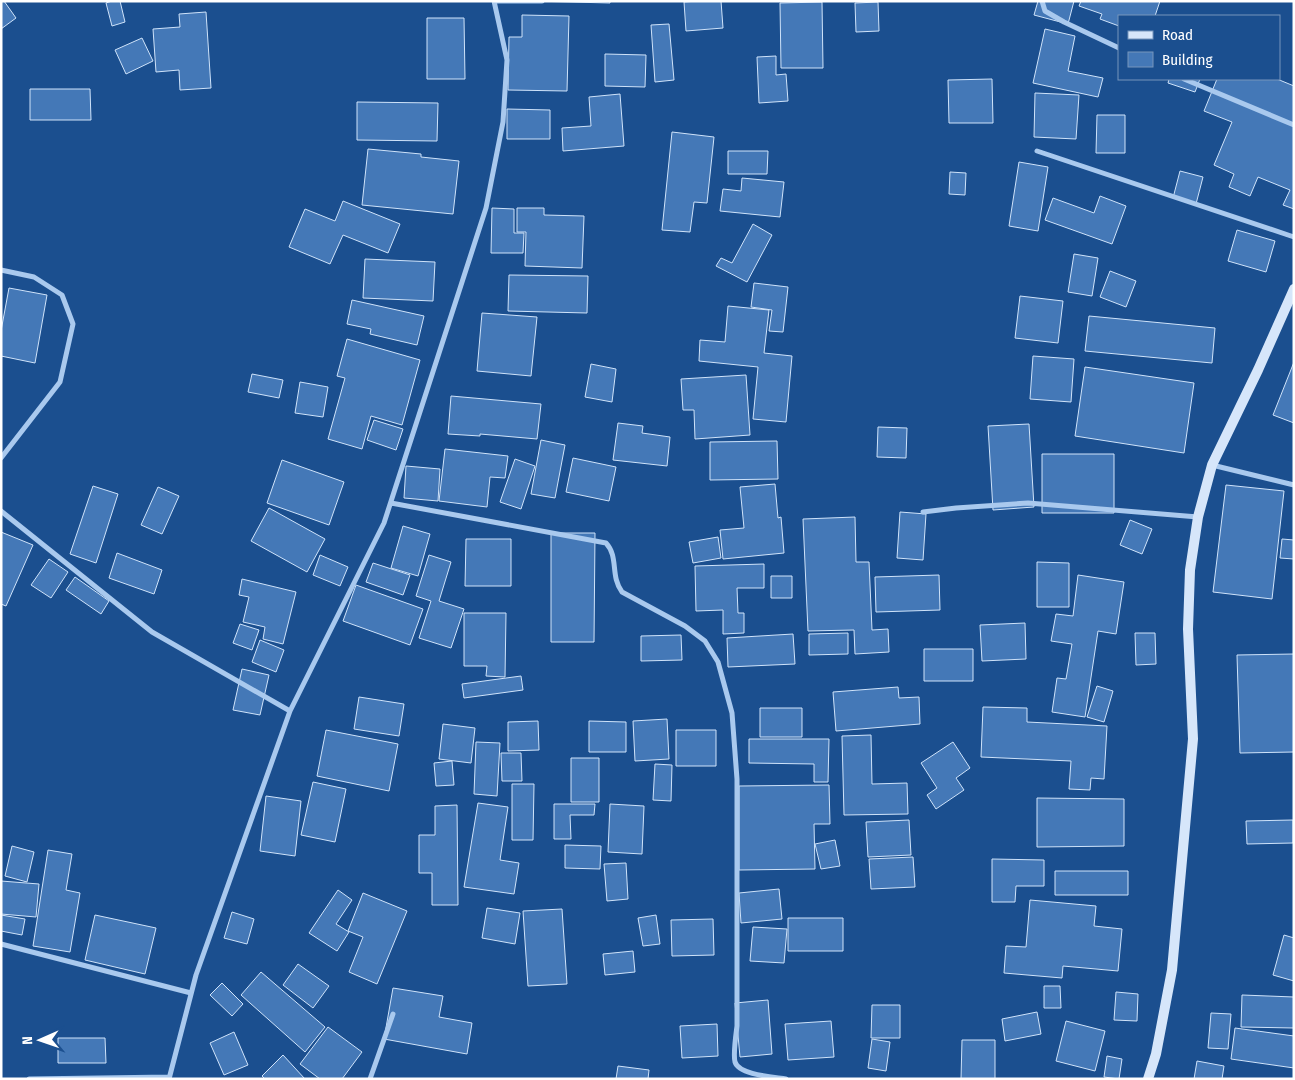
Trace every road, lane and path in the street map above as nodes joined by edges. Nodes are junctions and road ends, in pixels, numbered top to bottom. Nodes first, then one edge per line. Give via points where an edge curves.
1 (494, 1) edge
2 (542, 1) edge
3 (1042, 1) edge
4 (1118, 48) edge
5 (1186, 80) edge
6 (1294, 125) edge
7 (1037, 151) dead end
8 (1294, 237) edge
9 (1, 270) edge
10 (1294, 289) edge
11 (1, 458) edge
12 (1212, 465) junction
13 (1294, 485) edge
14 (391, 503) junction
15 (1, 511) edge
16 (923, 512) dead end
17 (1198, 517) junction
18 (290, 711) junction
19 (1, 944) edge
20 (191, 993) junction
21 (393, 1014) dead end
22 (169, 1078) edge
23 (29, 1079) edge
24 (370, 1079) edge
25 (786, 1079) edge
26 (1148, 1079) edge

1 - 2 street
1 - 14 street via 508,60 503,122 486,208
3 - 4 street via 1045,11
5 - 6 street
7 - 8 street
9 - 11 street via 34,277 62,295 72,324 60,382
10 - 12 main road
12 - 13 street
12 - 17 main road
14 - 18 street
14 - 25 street via 606,543 611,548 617,584 622,592 685,626 705,641 718,662 732,713 737,780 735,1061 740,1069
15 - 18 street via 152,632
16 - 17 street via 1028,503
17 - 26 main road via 1190,570 1188,629 1193,738 1172,970
18 - 20 street
19 - 20 street
20 - 22 street
21 - 24 street
22 - 23 street

